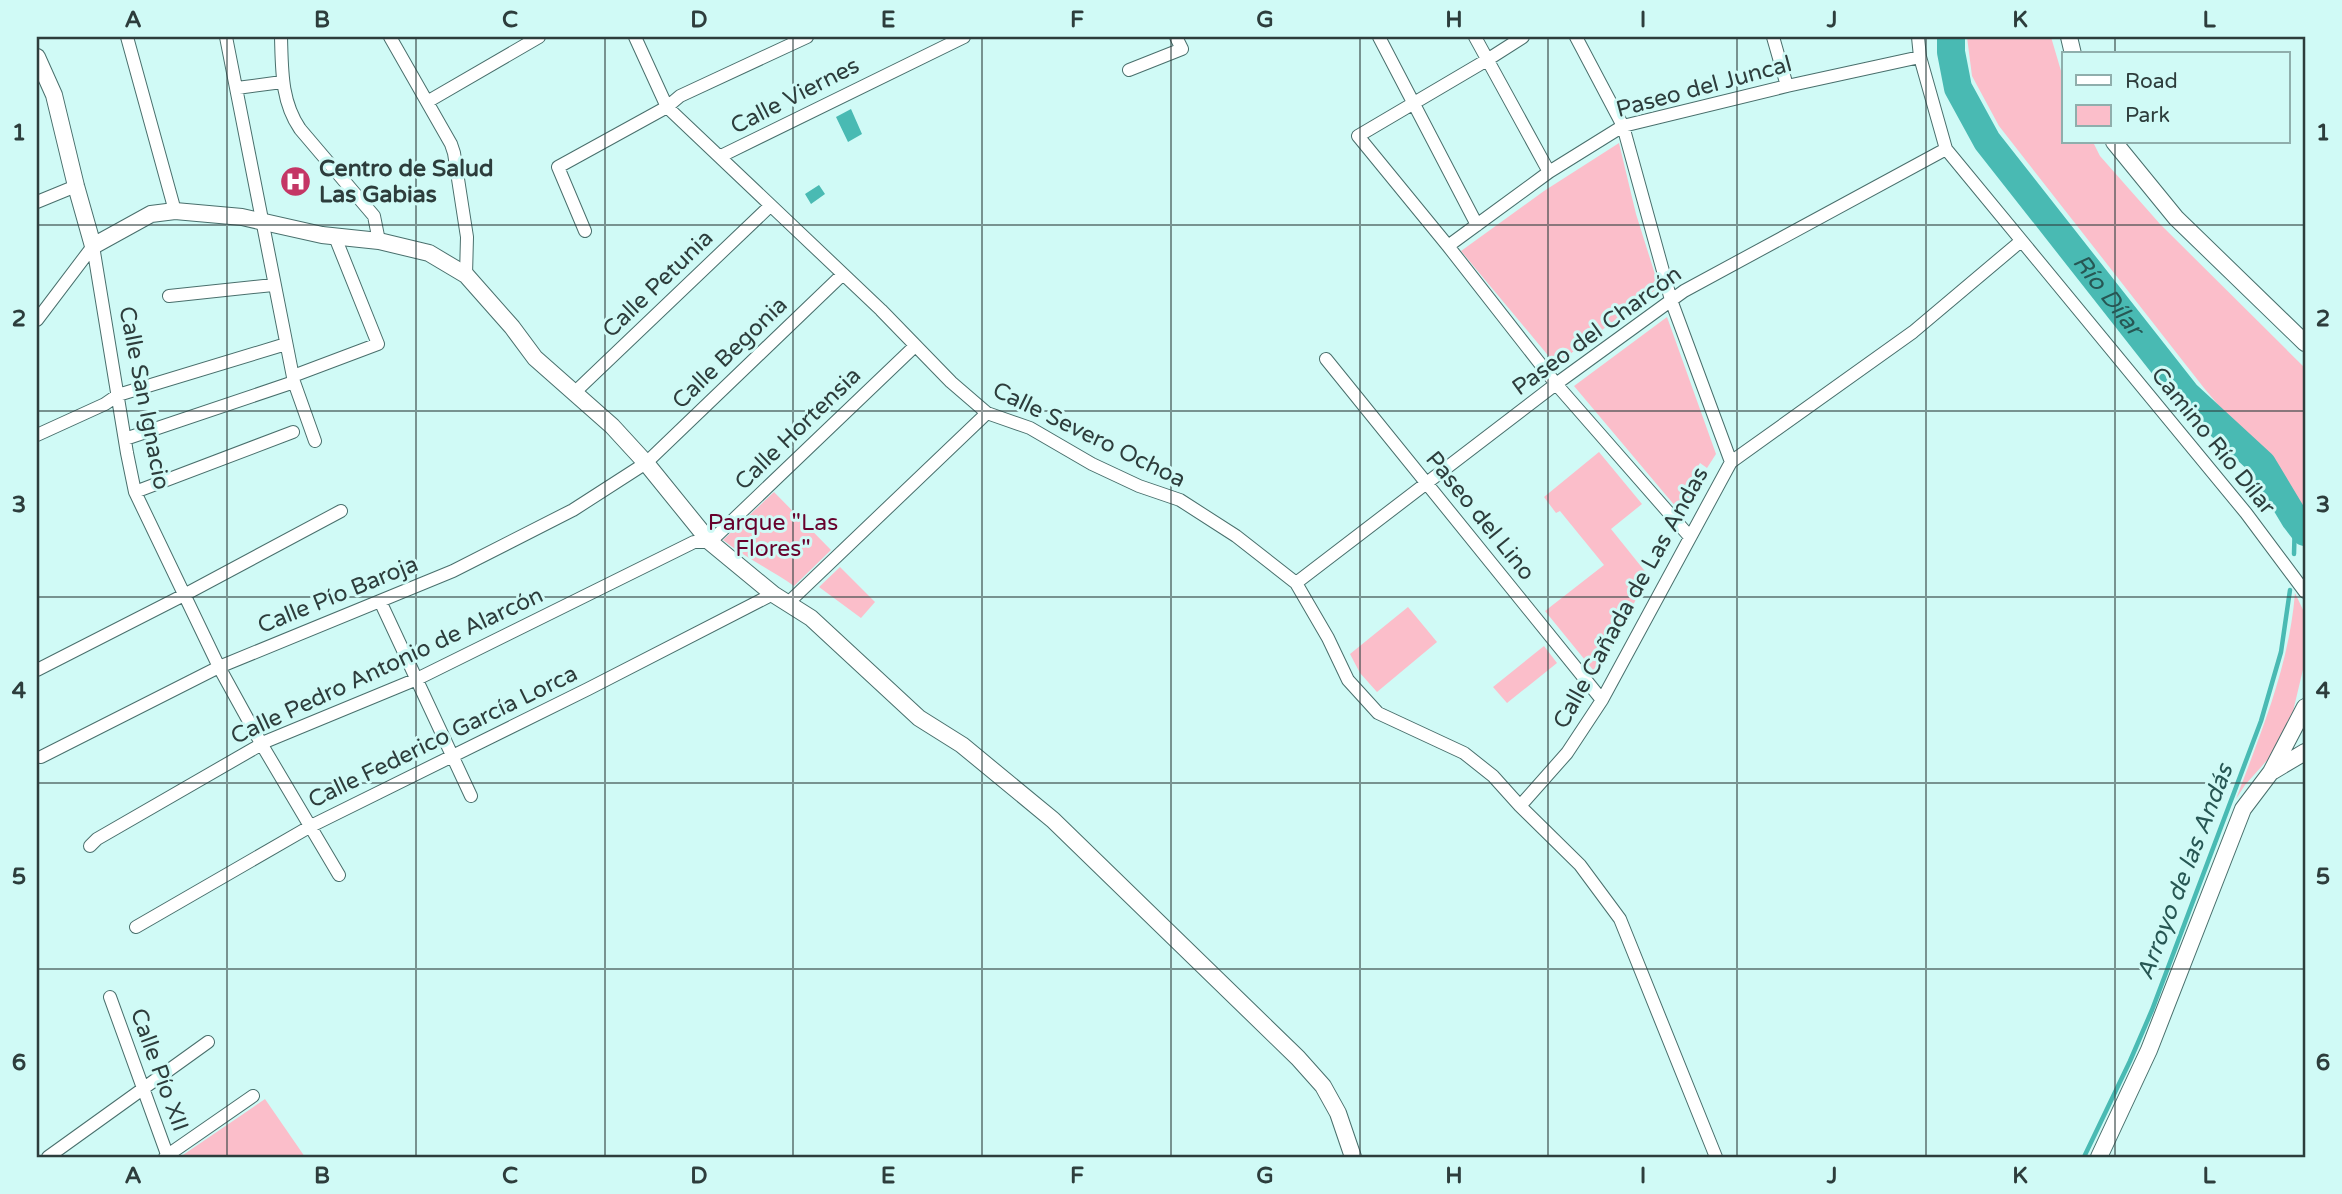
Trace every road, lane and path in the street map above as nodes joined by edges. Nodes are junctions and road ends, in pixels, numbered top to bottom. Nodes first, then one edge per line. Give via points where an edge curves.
1 (127, 37) edge
2 (226, 37) edge
3 (281, 37) edge
4 (390, 37) edge
5 (539, 37) edge
6 (635, 37) edge
7 (807, 37) edge
8 (964, 37) edge
9 (1379, 37) edge
10 (1475, 37) edge
11 (1523, 37) edge
12 (1576, 37) edge
13 (1773, 37) edge
14 (1919, 37) edge
15 (1179, 43) edge
16 (37, 57) edge
17 (1920, 57) junction
18 (1487, 60) junction
19 (1129, 70) dead end
20 (282, 82) junction
21 (1787, 86) junction
22 (237, 88) junction
23 (427, 102) junction
24 (1413, 104) junction
25 (667, 107) junction
26 (1623, 126) junction
27 (2116, 144) edge
28 (1946, 149) junction
29 (720, 156) junction
30 (1549, 172) junction
31 (76, 186) junction
32 (37, 202) edge
33 (770, 206) junction
34 (175, 211) junction
35 (261, 221) junction
36 (1477, 225) junction
37 (585, 231) dead end
38 (335, 237) junction
39 (2021, 240) junction
40 (379, 241) junction
41 (93, 246) junction
42 (1448, 246) junction
43 (843, 274) junction
44 (466, 275) junction
45 (274, 285) junction
46 (169, 296) dead end
47 (1671, 299) junction
48 (37, 320) edge
49 (2305, 343) edge
50 (286, 344) junction
51 (915, 346) junction
52 (1326, 359) dead end
53 (294, 379) junction
54 (1556, 384) junction
55 (574, 393) junction
56 (118, 395) junction
57 (987, 413) junction
58 (38, 430) edge
59 (293, 432) dead end
60 (125, 439) junction
61 (315, 442) dead end
62 (1731, 462) junction
63 (646, 463) junction
64 (1427, 484) junction
65 (135, 492) junction
66 (341, 511) dead end
67 (1690, 537) junction
68 (710, 542) junction
69 (1296, 583) junction
70 (2305, 592) edge
71 (773, 594) junction
72 (184, 595) junction
73 (380, 601) junction
74 (788, 603) junction
75 (219, 667) junction
76 (37, 670) edge
77 (417, 679) junction
78 (1602, 699) junction
79 (2305, 707) edge
80 (262, 745) junction
81 (2305, 752) edge
82 (41, 757) dead end
83 (453, 757) junction
84 (2271, 772) junction
85 (471, 796) dead end
86 (1520, 806) junction
87 (311, 826) junction
88 (90, 846) dead end
89 (339, 875) dead end
90 (136, 927) dead end
91 (110, 997) dead end
92 (208, 1042) dead end
93 (143, 1089) junction
94 (253, 1096) dead end
95 (48, 1157) edge
96 (166, 1157) edge
97 (1353, 1157) edge
98 (1716, 1157) edge
99 (2099, 1157) edge

1 - 34 street
2 - 22 street
3 - 20 street
4 - 23 street
5 - 23 street
6 - 25 street, Calle Severo Ochoa
7 - 25 street via 680,96
8 - 29 street, Calle Viernes
9 - 24 street
10 - 18 street
11 - 18 street
12 - 26 street
13 - 21 street
14 - 17 street, Camino Río Dílar
15 - 19 street
16 - 31 street, Calle San Ignacio via 54,95
17 - 21 street, Paseo del Juncal
17 - 28 street, Camino Río Dílar
18 - 24 street
18 - 30 street
20 - 22 street
20 - 40 street via 290,115 374,216
21 - 26 street, Paseo del Juncal
22 - 35 street
23 - 44 street via 454,153 467,237
24 - 36 street
24 - 42 street via 1358,136
25 - 29 street, Calle Severo Ochoa
25 - 37 street via 558,167
26 - 30 street, Paseo del Juncal
26 - 47 street
27 - 49 street via 2176,219
28 - 39 street, Camino Río Dílar
28 - 47 street, Paseo del Charcón
29 - 33 street, Calle Severo Ochoa
30 - 36 street, Paseo del Juncal
31 - 32 street
31 - 41 street, Calle San Ignacio
33 - 43 street, Calle Severo Ochoa
33 - 55 street, Calle Petunia
34 - 35 street
34 - 41 street via 151,214
35 - 38 street
35 - 45 street
36 - 42 street, Paseo del Juncal
38 - 40 street
38 - 53 street via 378,344
39 - 62 street, Calle Cañada de Las Andas via 1913,332
39 - 70 street, Camino Río Dílar via 2237,502
40 - 44 street via 429,253
41 - 48 street
41 - 56 street, Calle San Ignacio
42 - 54 street
43 - 51 street, Calle Severo Ochoa
43 - 63 street, Calle Begonia
44 - 55 street via 535,358
45 - 46 street
45 - 50 street
47 - 54 street, Paseo del Charcón
47 - 62 street
50 - 53 street
50 - 56 street
51 - 57 street, Calle Severo Ochoa
51 - 68 street, Calle Hortensia
52 - 64 street, Paseo del Lino
53 - 60 street
53 - 61 street
54 - 64 street, Paseo del Charcón
54 - 67 street
55 - 63 street
56 - 58 street
56 - 60 street, Calle San Ignacio
57 - 69 street, Calle Severo Ochoa via 1030,428 1139,486 1180,500
57 - 74 street
59 - 65 street
60 - 65 street, Calle San Ignacio
62 - 67 street, Calle Cañada de Las Andas
63 - 68 street
63 - 73 street, Calle Pío Baroja via 573,510 453,571
64 - 69 street, Paseo del Charcón
64 - 78 street, Paseo del Lino
65 - 72 street, Calle San Ignacio
66 - 72 street
67 - 78 street, Calle Cañada de Las Andas
68 - 71 street
68 - 77 street, Calle Pedro Antonio de Alarcón via 694,542
69 - 86 street, Calle Severo Ochoa via 1348,680 1378,713 1464,753
71 - 74 street
71 - 83 street, Calle Federico García Lorca
72 - 75 street, Calle San Ignacio
72 - 76 street
73 - 75 street, Calle Pío Baroja
73 - 77 street
74 - 97 street via 811,618 919,718 962,745 1053,820 1298,1058 1323,1086
75 - 80 street, Calle San Ignacio
75 - 82 street, Calle Pío Baroja
77 - 80 street, Calle Pedro Antonio de Alarcón
77 - 83 street
78 - 86 street, Calle Cañada de Las Andas via 1567,753
79 - 84 street
80 - 87 street, Calle San Ignacio
80 - 88 street, Calle Pedro Antonio de Alarcón
81 - 84 street
83 - 85 street
83 - 87 street, Calle Federico García Lorca
84 - 99 street via 2243,809 2149,1050
86 - 98 street, Calle Severo Ochoa via 1580,865 1620,919
87 - 89 street, Calle San Ignacio
87 - 90 street, Calle Federico García Lorca
91 - 93 street, Calle Pío XII
92 - 93 street
93 - 95 street
93 - 96 street, Calle Pío XII
94 - 96 street

